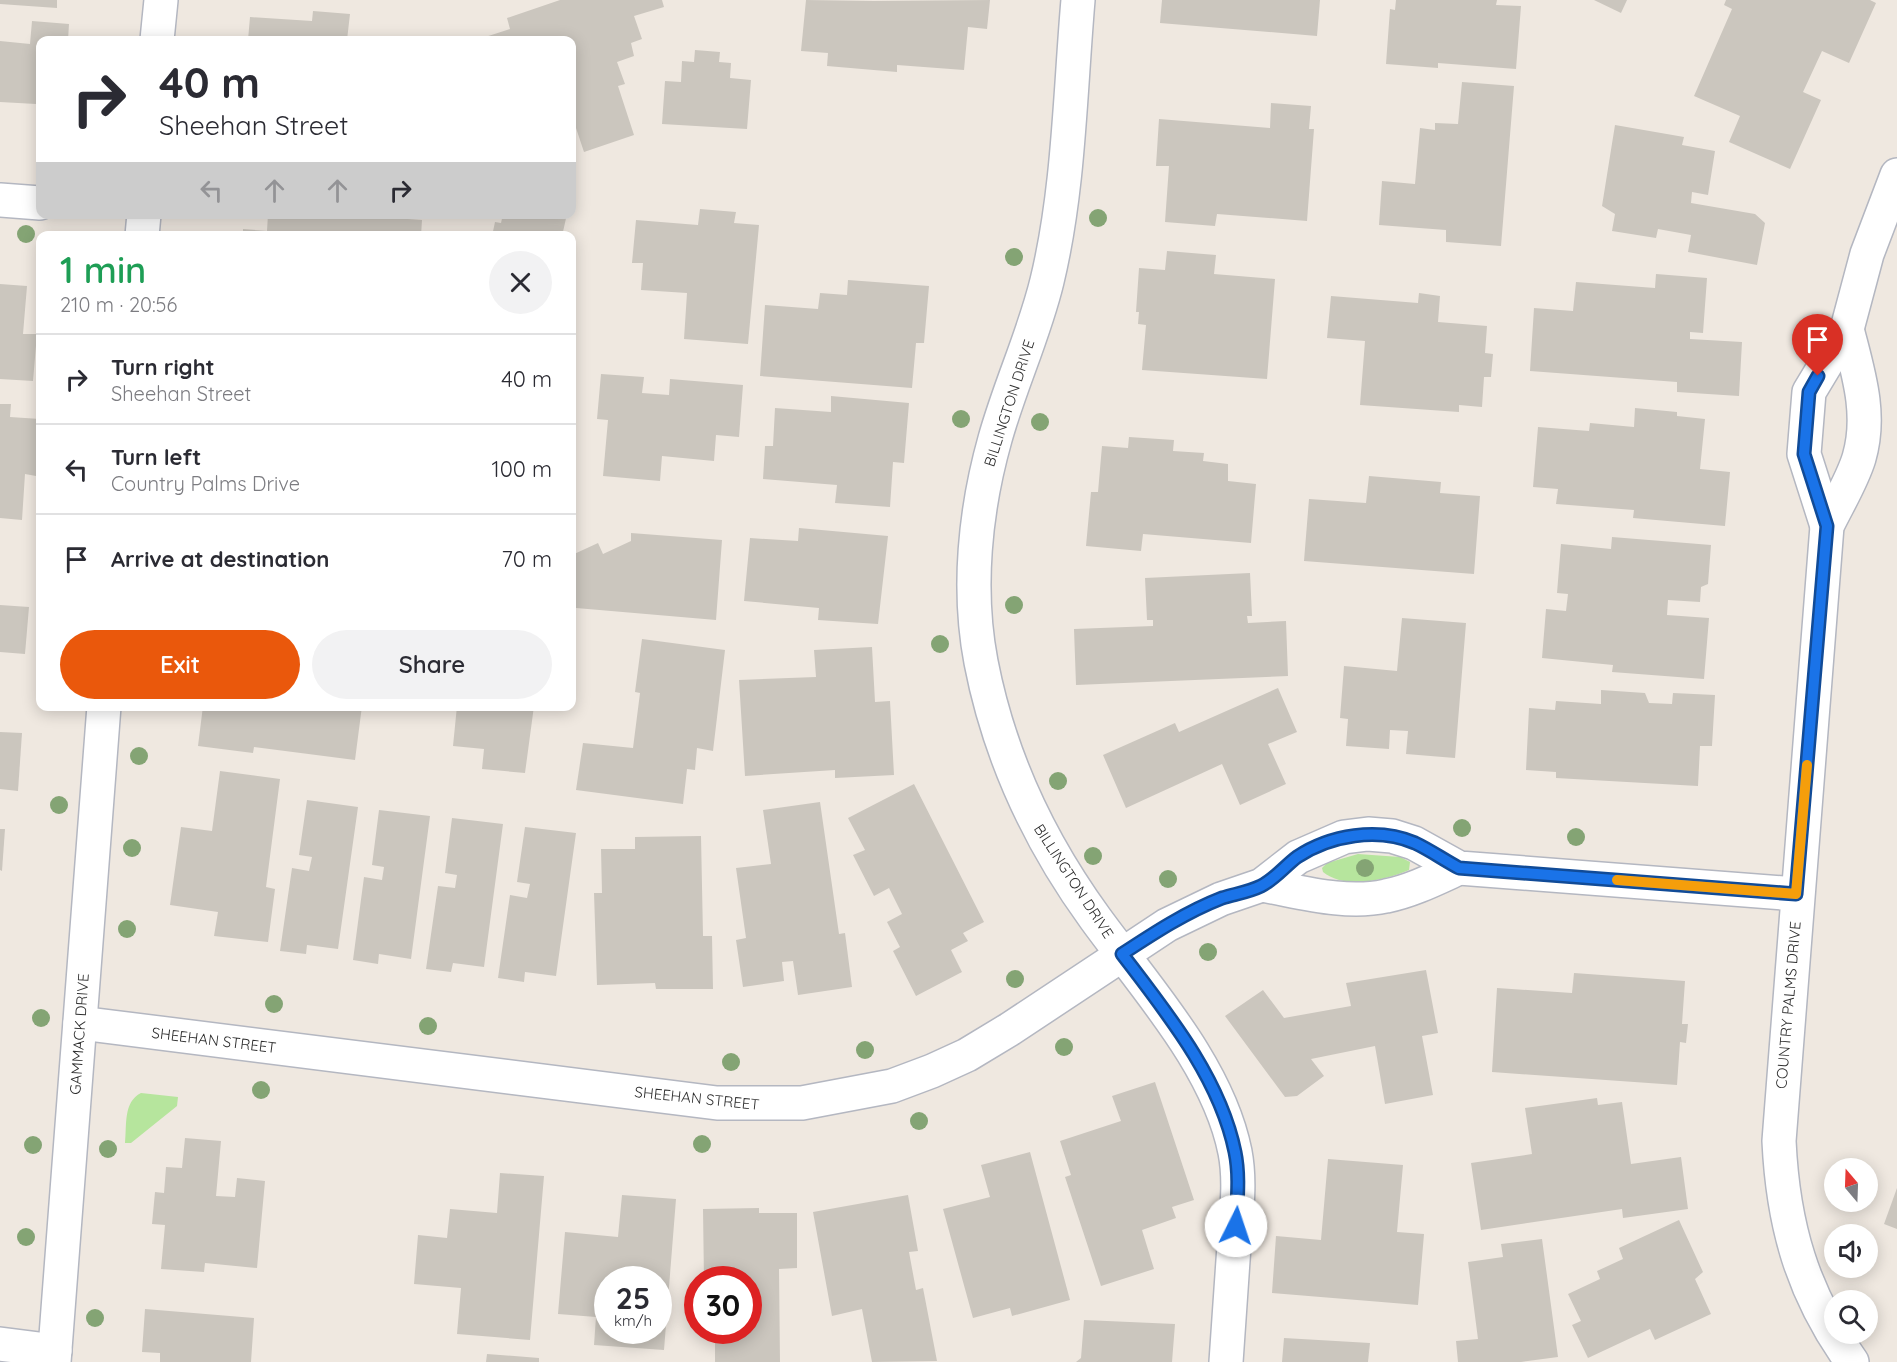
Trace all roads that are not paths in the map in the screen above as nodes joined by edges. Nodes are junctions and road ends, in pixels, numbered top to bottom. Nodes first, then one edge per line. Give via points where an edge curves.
1 (161, 0) edge
2 (1078, 0) edge
3 (157, 36) edge
4 (1897, 175) edge
5 (0, 200) edge
6 (36, 203) edge
7 (1847, 329) junction
8 (1827, 526) junction
9 (104, 711) edge
10 (1459, 868) junction
11 (1262, 885) junction
12 (1796, 894) junction
13 (1122, 954) junction
14 (80, 1023) junction
15 (0, 1344) edge
16 (55, 1357) edge
17 (1226, 1362) edge
18 (1852, 1362) edge

1 - 3 street
2 - 13 street, BILLINGTON DRIVE via 1057,233 1036,322 998,428 986,477 975,565 976,614 991,704 1023,799 1093,915
4 - 7 street, COUNTRY PALMS DRIVE via 1867,254
5 - 6 street
7 - 8 street, COUNTRY PALMS DRIVE via 1864,398 1864,431 1859,459
7 - 8 street, COUNTRY PALMS DRIVE via 1809,392 1804,424 1804,454
8 - 12 street, COUNTRY PALMS DRIVE
9 - 14 street, GAMMACK DRIVE
10 - 11 street, SHEEHAN STREET via 1385,896 1356,899
10 - 11 street, SHEEHAN STREET via 1414,843 1368,834 1320,845
10 - 12 street, SHEEHAN STREET
11 - 13 street, SHEEHAN STREET via 1194,912
12 - 18 street, COUNTRY PALMS DRIVE via 1780,1099 1781,1183 1787,1223 1806,1282
13 - 14 street, SHEEHAN STREET via 967,1055 892,1086 802,1103 717,1102
13 - 17 street, BILLINGTON DRIVE via 1202,1070 1228,1125 1236,1154 1238,1186
14 - 16 street, GAMMACK DRIVE
15 - 16 street

